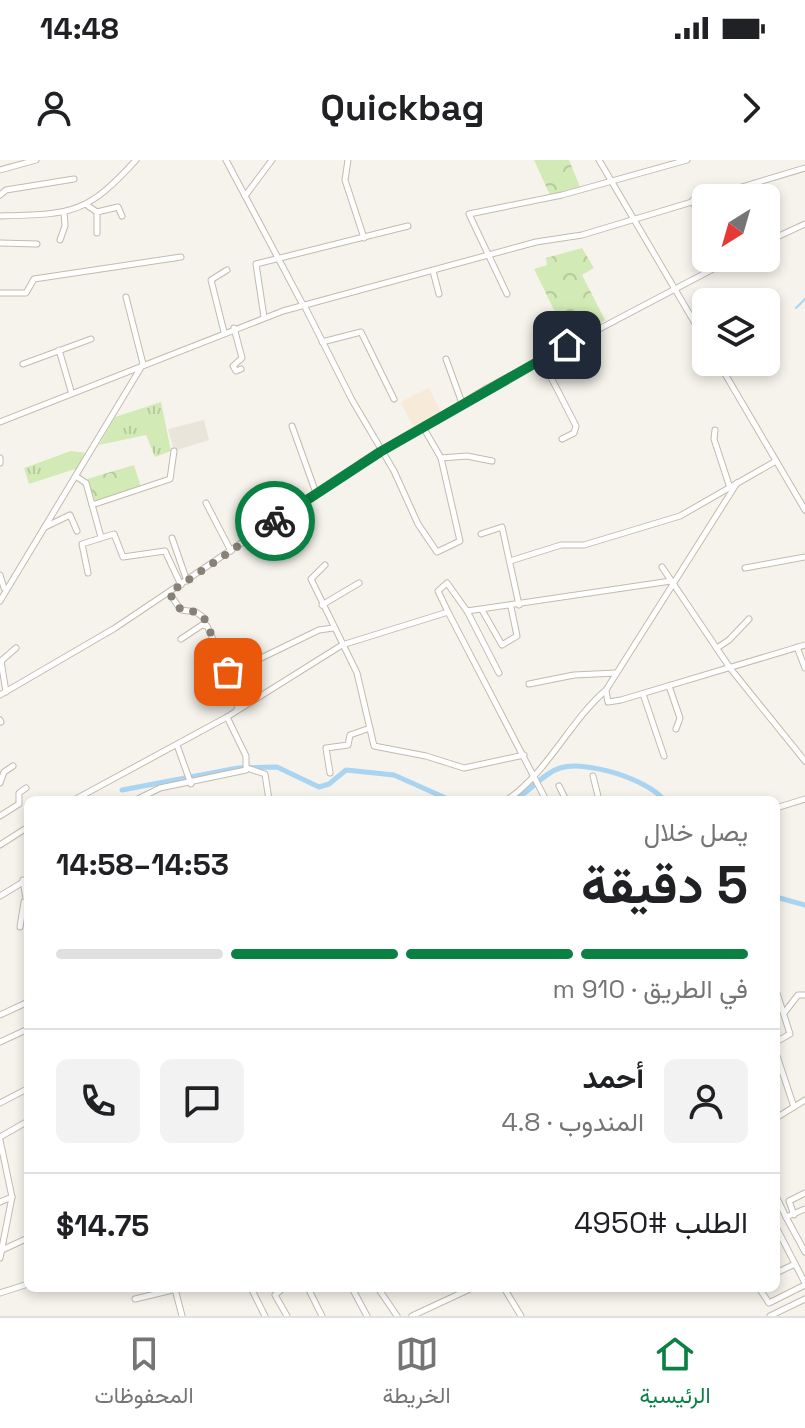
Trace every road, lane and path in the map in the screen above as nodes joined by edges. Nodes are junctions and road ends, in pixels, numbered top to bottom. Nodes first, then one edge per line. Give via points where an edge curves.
1 (36, 160) edge
2 (136, 160) edge
3 (226, 160) edge
4 (272, 160) edge
5 (348, 160) edge
6 (599, 160) edge
7 (687, 160) edge
8 (805, 168) edge
9 (0, 170) edge
10 (74, 179) dead end
11 (611, 181) junction
12 (749, 184) edge
13 (0, 195) edge
14 (245, 196) junction
15 (692, 200) edge
16 (88, 206) junction
17 (64, 212) junction
18 (97, 212) junction
19 (0, 216) edge
20 (122, 216) dead end
21 (634, 219) junction
22 (805, 224) edge
23 (408, 226) dead end
24 (97, 233) dead end
25 (780, 236) edge
26 (364, 238) junction
27 (60, 240) dead end
28 (0, 243) edge
29 (37, 244) dead end
30 (181, 257) dead end
31 (488, 258) junction
32 (279, 259) junction
33 (227, 270) dead end
34 (433, 271) junction
35 (707, 272) edge
36 (674, 289) junction
37 (0, 293) edge
38 (439, 294) dead end
39 (507, 294) dead end
40 (126, 297) dead end
41 (304, 305) junction
42 (264, 317) junction
43 (692, 319) edge
44 (234, 328) junction
45 (224, 332) junction
46 (91, 339) dead end
47 (322, 342) junction
48 (59, 350) junction
49 (541, 358) junction
50 (446, 359) dead end
51 (23, 364) dead end
52 (143, 364) junction
53 (241, 369) dead end
54 (726, 376) edge
55 (71, 391) junction
56 (394, 399) dead end
57 (462, 403) junction
58 (0, 422) edge
59 (292, 426) dead end
60 (423, 427) junction
61 (715, 430) dead end
62 (562, 439) dead end
63 (174, 451) dead end
64 (380, 452) junction
65 (441, 458) junction
66 (492, 461) dead end
67 (776, 461) junction
68 (77, 477) junction
69 (737, 483) junction
70 (730, 488) junction
71 (316, 493) junction
72 (206, 503) dead end
73 (92, 505) junction
74 (805, 510) edge
75 (280, 517) junction
76 (44, 527) junction
77 (77, 531) dead end
78 (481, 534) dead end
79 (101, 537) junction
80 (172, 538) dead end
81 (297, 547) dead end
82 (231, 551) junction
83 (805, 557) edge
84 (510, 561) junction
85 (325, 565) dead end
86 (662, 567) dead end
87 (745, 568) dead end
88 (88, 573) dead end
89 (0, 575) edge
90 (187, 581) junction
91 (672, 581) junction
92 (359, 583) dead end
93 (181, 585) junction
94 (4, 588) edge
95 (169, 593) junction
96 (0, 601) edge
97 (322, 605) junction
98 (519, 605) junction
99 (511, 607) junction
100 (482, 610) junction
101 (467, 611) junction
102 (448, 612) junction
103 (749, 619) dead end
104 (205, 624) junction
105 (334, 628) junction
106 (181, 639) dead end
107 (342, 645) junction
108 (805, 645) edge
109 (797, 647) junction
110 (16, 648) dead end
111 (717, 648) junction
112 (259, 659) dead end
113 (730, 668) junction
114 (805, 668) edge
115 (499, 673) dead end
116 (617, 673) junction
117 (529, 684) dead end
118 (669, 686) junction
119 (606, 690) junction
120 (3, 694) edge
121 (643, 694) junction
122 (236, 711) junction
123 (227, 717) junction
124 (370, 728) junction
125 (676, 729) dead end
126 (177, 745) junction
127 (664, 756) dead end
128 (526, 758) junction
129 (805, 761) edge
130 (544, 762) junction
131 (13, 766) dead end
132 (247, 768) junction
133 (330, 773) dead end
134 (533, 775) junction
135 (593, 776) dead end
136 (0, 783) edge
137 (191, 784) junction
138 (559, 786) dead end
139 (26, 788) dead end
140 (81, 796) edge
141 (143, 796) edge
142 (268, 796) edge
143 (511, 796) edge
144 (544, 796) edge
145 (564, 796) edge
146 (598, 796) edge
147 (805, 799) edge
148 (780, 807) edge
149 (0, 816) edge
150 (24, 830) edge
151 (0, 845) edge
152 (24, 880) edge
153 (0, 896) edge
154 (24, 906) edge
155 (20, 927) dead end
156 (805, 995) edge
157 (780, 1002) edge
158 (24, 1004) edge
159 (784, 1013) junction
160 (0, 1015) edge
161 (24, 1031) edge
162 (780, 1039) edge
163 (0, 1042) edge
164 (780, 1065) edge
165 (24, 1091) edge
166 (805, 1100) edge
167 (0, 1103) edge
168 (794, 1107) junction
169 (780, 1116) edge
170 (24, 1124) edge
171 (0, 1139) edge
172 (805, 1193) edge
173 (12, 1197) junction
174 (0, 1202) edge
175 (780, 1204) edge
176 (805, 1209) edge
177 (794, 1215) junction
178 (786, 1217) junction
179 (780, 1235) edge
180 (24, 1240) edge
181 (805, 1252) edge
182 (1, 1254) edge
183 (795, 1264) junction
184 (780, 1271) edge
185 (805, 1284) edge
186 (24, 1285) edge
187 (165, 1292) edge
188 (178, 1292) edge
189 (253, 1292) edge
190 (278, 1292) edge
191 (310, 1292) edge
192 (354, 1292) edge
193 (381, 1292) edge
194 (463, 1292) edge
195 (506, 1292) edge
196 (762, 1292) edge
197 (0, 1293) edge
198 (135, 1299) dead end
199 (805, 1299) edge
200 (182, 1316) edge
201 (265, 1316) edge
202 (287, 1316) edge
203 (322, 1316) edge
204 (367, 1316) edge
205 (397, 1316) edge
206 (412, 1316) edge
207 (521, 1316) edge
208 (770, 1316) edge

1 - 9 street
2 - 16 street
3 - 14 street
4 - 14 street
5 - 26 street via 345,180
6 - 11 street
7 - 11 street
8 - 12 street
10 - 13 street
11 - 21 street
11 - 31 street via 469,214
14 - 32 street
15 - 21 street
16 - 17 street
16 - 18 street
17 - 19 street
17 - 27 street
18 - 20 street via 118,207
18 - 24 street
21 - 31 street
21 - 36 street
22 - 25 street
23 - 26 street
26 - 32 street
28 - 29 street
30 - 37 street via 34,279 26,293
31 - 34 street
31 - 39 street
32 - 41 street
32 - 42 street via 255,265
33 - 45 street via 211,280
34 - 38 street
34 - 41 street
35 - 36 street
36 - 43 street
36 - 49 street
40 - 52 street
41 - 42 street
41 - 47 street
42 - 44 street
44 - 45 street
44 - 53 street via 242,359 233,366
45 - 52 street
46 - 48 street
47 - 56 street via 361,332
47 - 64 street
48 - 51 street
48 - 55 street
49 - 57 street
49 - 62 street via 576,426
50 - 57 street
52 - 55 street
52 - 68 street
54 - 67 street
55 - 58 street
57 - 60 street
59 - 71 street
60 - 64 street
60 - 65 street
61 - 70 street
63 - 73 street via 170,479
64 - 65 street via 435,552 460,541
64 - 71 street
65 - 66 street
67 - 69 street
67 - 74 street
68 - 73 street via 86,483
68 - 76 street
69 - 70 street
69 - 91 street
70 - 84 street via 680,516
71 - 75 street
72 - 82 street
73 - 79 street
75 - 81 street
75 - 82 street
76 - 77 street via 70,515
76 - 94 street
78 - 84 street via 501,526
79 - 88 street via 81,546
79 - 93 street via 115,535 123,557 164,550
80 - 90 street
82 - 90 street
83 - 87 street
84 - 98 street
85 - 97 street via 311,579
86 - 91 street
89 - 94 street
90 - 93 street
91 - 98 street
91 - 111 street
91 - 116 street
92 - 97 street
93 - 95 street
94 - 96 street
95 - 104 street via 181,610 196,612
95 - 120 street
97 - 105 street
98 - 99 street
99 - 100 street
99 - 100 street via 517,636 502,645
100 - 101 street
101 - 102 street via 447,583 438,591
101 - 115 street
102 - 107 street
102 - 128 street
103 - 111 street
104 - 106 street
104 - 122 street via 227,667 239,703
105 - 107 street
105 - 112 street
107 - 122 street
107 - 124 street via 357,673
108 - 109 street
109 - 113 street
109 - 114 street
110 - 120 street via 1,661
111 - 113 street
113 - 118 street
113 - 129 street
116 - 117 street
116 - 119 street
118 - 121 street
118 - 125 street via 680,718
119 - 121 street via 609,703
119 - 130 street via 577,717
121 - 127 street
122 - 123 street
123 - 126 street
123 - 132 street
124 - 128 street via 374,746 464,768
124 - 133 street via 350,735 348,745 326,748
126 - 137 street
126 - 140 street
128 - 130 street
128 - 134 street
130 - 134 street
131 - 136 street
132 - 137 street
132 - 142 street via 265,774
134 - 143 street
134 - 144 street
135 - 146 street
137 - 141 street
138 - 145 street
139 - 149 street via 19,793 19,804
147 - 148 street
150 - 151 street
152 - 153 street
154 - 155 street
156 - 159 street via 798,995
157 - 159 street
158 - 160 street
159 - 162 street via 790,1034
161 - 163 street
164 - 168 street
165 - 167 street
166 - 168 street
168 - 169 street
170 - 171 street
171 - 173 street
172 - 177 street via 789,1201
173 - 174 street
173 - 182 street
175 - 178 street
176 - 177 street
177 - 178 street
178 - 181 street
179 - 183 street
180 - 182 street
183 - 184 street
183 - 185 street
185 - 196 street via 769,1303
186 - 197 street
187 - 198 street
188 - 200 street
189 - 201 street
190 - 202 street via 275,1295
191 - 203 street
192 - 204 street
193 - 205 street
194 - 206 street
195 - 207 street
199 - 208 street

